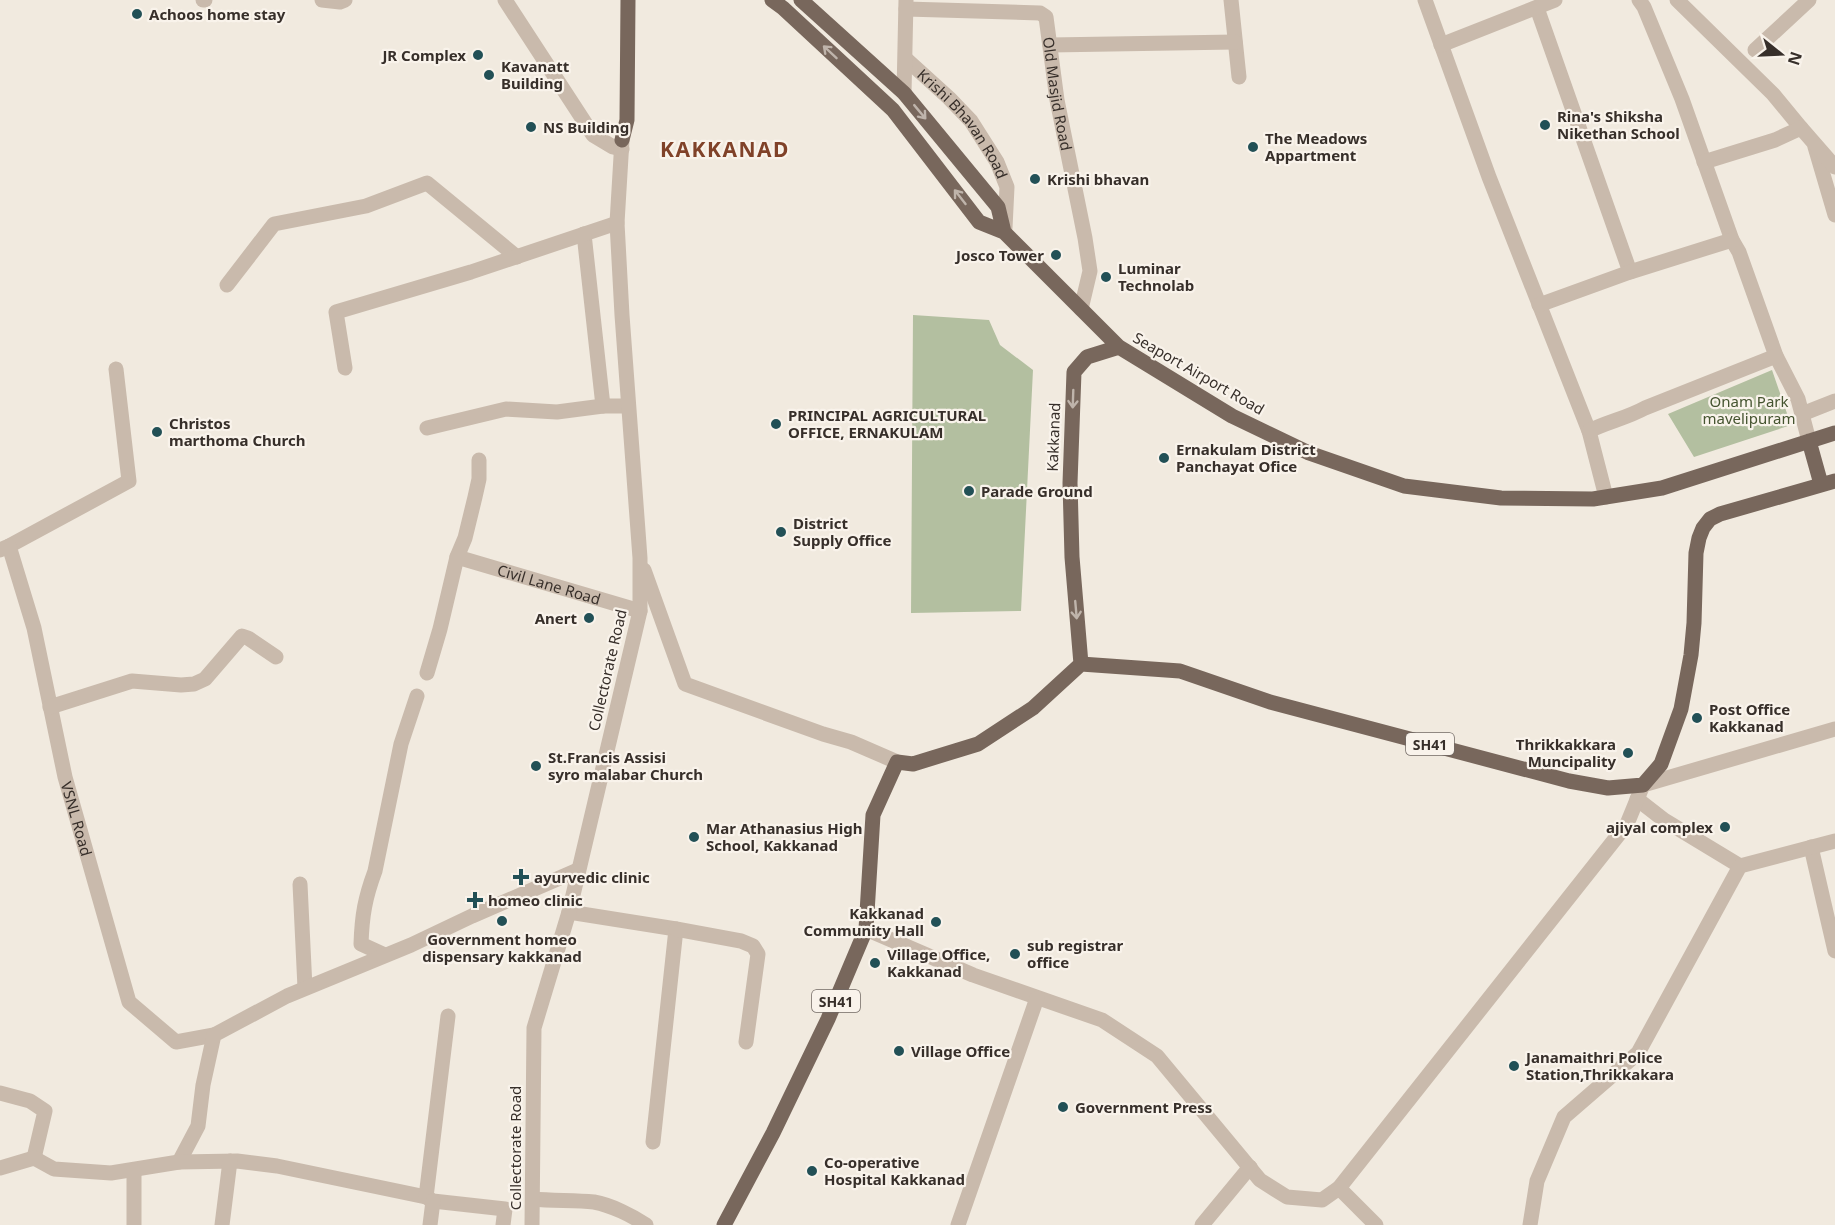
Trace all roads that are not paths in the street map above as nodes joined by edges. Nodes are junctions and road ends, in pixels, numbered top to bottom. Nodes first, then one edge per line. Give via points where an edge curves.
1 (322, 0) edge
2 (345, 0) edge
3 (505, 0) edge
4 (619, 0) edge
5 (628, 0) edge
6 (772, 0) edge
7 (801, 0) edge
8 (1231, 0) edge
9 (1425, 0) edge
10 (1555, 0) edge
11 (1639, 0) edge
12 (1677, 0) edge
13 (1809, 0) edge
14 (906, 4) edge
15 (1537, 8) junction
16 (1235, 42) junction
17 (1050, 45) junction
18 (1441, 45) junction
19 (1755, 50) dead end
20 (906, 58) junction
21 (1239, 77) dead end
22 (904, 93) junction
23 (1801, 128) junction
24 (1814, 142) junction
25 (619, 145) junction
26 (1704, 162) junction
27 (1835, 167) edge
28 (1835, 215) edge
29 (617, 223) junction
30 (1004, 232) junction
31 (584, 234) junction
32 (1732, 240) junction
33 (517, 257) junction
34 (1630, 272) junction
35 (227, 285) dead end
36 (1539, 305) junction
37 (1082, 309) junction
38 (1119, 347) junction
39 (1776, 356) junction
40 (345, 368) dead end
41 (116, 369) dead end
42 (1835, 401) edge
43 (603, 406) junction
44 (628, 406) junction
45 (1802, 414) junction
46 (427, 428) dead end
47 (1589, 431) junction
48 (1835, 433) edge
49 (1809, 441) junction
50 (478, 460) dead end
51 (1828, 483) edge
52 (1606, 497) junction
53 (5, 548) edge
54 (457, 557) junction
55 (640, 558) junction
56 (640, 611) junction
57 (276, 657) dead end
58 (1081, 664) junction
59 (427, 673) dead end
60 (417, 696) dead end
61 (50, 707) junction
62 (1835, 729) edge
63 (897, 762) junction
64 (1640, 792) junction
65 (1835, 841) edge
66 (1811, 847) junction
67 (1740, 866) junction
68 (579, 870) junction
69 (300, 884) dead end
70 (569, 912) junction
71 (676, 928) junction
72 (866, 929) junction
73 (1835, 951) edge
74 (385, 955) junction
75 (305, 988) junction
76 (1037, 998) junction
77 (448, 1016) dead end
78 (214, 1035) junction
79 (746, 1042) dead end
80 (0, 1093) edge
81 (653, 1142) dead end
82 (34, 1158) junction
83 (230, 1161) junction
84 (179, 1162) junction
85 (1250, 1167) junction
86 (0, 1168) edge
87 (134, 1171) junction
88 (1340, 1188) junction
89 (430, 1199) junction
90 (532, 1199) junction
91 (134, 1225) edge
92 (222, 1225) edge
93 (430, 1225) edge
94 (503, 1225) edge
95 (532, 1225) edge
96 (646, 1225) edge
97 (724, 1225) edge
98 (958, 1225) edge
99 (1202, 1225) edge
100 (1376, 1225) edge
101 (1530, 1225) edge

1 - 2 street
3 - 25 street via 593,135
4 - 25 main road, Collectorate Road
5 - 25 main road via 627,120
30 -> 6 main road, Seaport Airport Road via 979,222 893,110
7 - 22 main road, Seaport Airport Road
8 - 16 street
9 - 18 street
10 - 15 street
11 - 26 street via 1682,99
12 - 23 street via 1773,94
13 - 19 street
14 - 17 street, Old Masjid Road via 1040,13 1046,17
14 - 20 street
15 - 18 street
15 - 34 street
16 - 17 street
16 - 21 street
17 - 37 street, Old Masjid Road via 1057,100 1086,238 1090,271
18 - 36 street
20 - 22 street
20 - 30 street, Krishi Bhavan Road via 971,121 997,162 1007,186
22 -> 30 main road, Seaport Airport Road via 998,207
23 - 24 street
23 - 26 street
24 - 27 street
24 - 28 street
25 - 29 street, Collectorate Road
26 - 32 street
29 - 31 street
29 - 44 street, Collectorate Road
30 - 37 main road, Seaport Airport Road
31 - 33 street
31 - 43 street
32 - 34 street
32 - 39 street
33 - 35 street via 427,183 366,206 274,224
33 - 40 street via 336,312
34 - 36 street
36 - 47 street
37 - 38 main road, Seaport Airport Road
38 - 52 main road, Seaport Airport Road via 1242,421 1309,453 1404,486 1501,498
38 -> 58 main road, Kakkanad via 1087,357 1074,372 1070,483
39 - 45 street
39 - 47 street
41 - 53 street via 129,481
42 - 45 street
43 - 44 street
43 - 46 street via 557,412 506,409
44 - 55 street, Collectorate Road
45 - 49 street
47 - 52 street
48 - 49 main road, Seaport Airport Road
49 - 51 main road
49 - 52 main road, Seaport Airport Road via 1662,488
50 - 54 street via 479,479
51 - 64 main road via 1720,514 1703,528 1696,553 1693,633 1681,709 1662,764
53 - 61 street, VSNL Road via 34,628
54 - 56 street, Civil Lane Road
54 - 59 street
55 - 56 street, Collectorate Road
55 - 63 street via 685,684
56 - 68 street, Collectorate Road
57 - 61 street via 242,636 205,679 194,684 132,681
58 - 63 main road via 1033,708 978,744 914,764
58 - 64 main road, SH41 via 1180,671 1270,702 1569,781
60 - 74 street via 401,744 362,918 361,945
61 - 78 street, VSNL Road via 64,777 129,1002 176,1042
62 - 64 street
63 - 72 main road, SH41 via 873,814
64 - 67 street via 1664,820
64 - 88 street via 1627,824
65 - 66 street
66 - 67 street
66 - 73 street
67 - 101 street via 1638,1053 1564,1118 1537,1180
68 - 70 street, Collectorate Road
68 - 74 street
69 - 75 street
70 - 71 street
70 - 90 street, Collectorate Road via 534,1028
71 - 79 street via 741,941 753,946 758,954
71 - 81 street
72 - 76 street
72 - 97 main road, SH41 via 828,1019
74 - 75 street
75 - 78 street
76 - 85 street via 1102,1020 1157,1056
76 - 98 street
77 - 89 street
78 - 84 street via 202,1085 198,1126
80 - 82 street via 30,1101 45,1111
82 - 86 street
82 - 87 street via 54,1169
83 - 84 street
83 - 89 street via 278,1166
83 - 92 street
84 - 87 street
85 - 88 street via 1260,1180 1287,1197 1322,1200
85 - 99 street
87 - 91 street
88 - 100 street
89 - 93 street
89 - 94 street via 505,1209
90 - 95 street, Collectorate Road
90 - 96 street via 596,1203 633,1216

